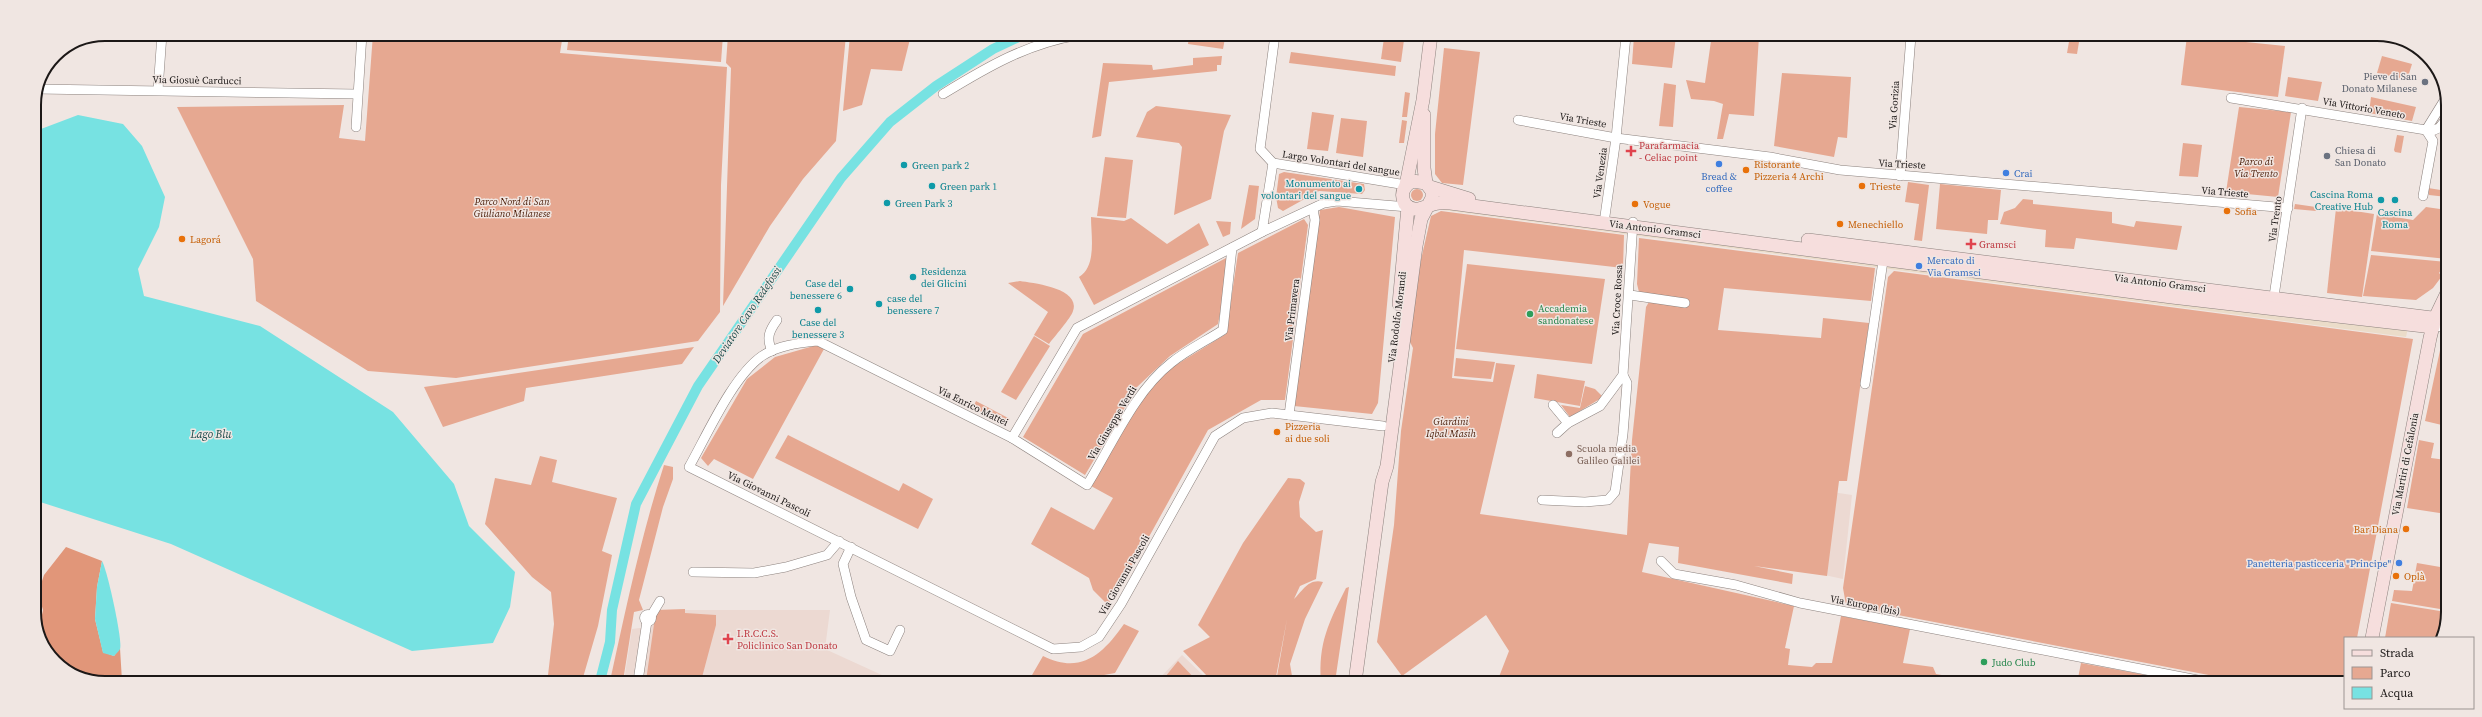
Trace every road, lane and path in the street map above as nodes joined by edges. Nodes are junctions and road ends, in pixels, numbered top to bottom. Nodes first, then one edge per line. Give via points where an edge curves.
1 (162, 41) edge
2 (361, 41) edge
3 (1050, 41) edge
4 (1274, 41) edge
5 (1430, 41) edge
6 (1626, 41) edge
7 (1911, 41) edge
8 (43, 89) edge
9 (158, 90) junction
10 (357, 94) junction
11 (943, 94) dead end
12 (2231, 98) dead end
13 (1423, 100) junction
14 (2441, 104) edge
15 (2302, 108) junction
16 (1518, 120) dead end
17 (2441, 126) edge
18 (356, 127) dead end
19 (2426, 130) junction
20 (1616, 138) junction
21 (1273, 163) junction
22 (1900, 176) junction
23 (1406, 185) junction
24 (1428, 185) junction
25 (2423, 196) dead end
26 (1408, 207) junction
27 (1426, 207) junction
28 (2288, 208) junction
29 (1313, 209) junction
30 (1265, 215) junction
31 (1605, 220) junction
32 (1280, 223) junction
33 (1633, 223) junction
34 (1262, 232) junction
35 (1232, 248) junction
36 (1884, 254) junction
37 (1630, 295) junction
38 (1685, 303) dead end
39 (2272, 304) junction
40 (1406, 318) junction
41 (777, 320) dead end
42 (2439, 322) edge
43 (772, 351) junction
44 (1623, 375) junction
45 (1865, 384) dead end
46 (1553, 405) dead end
47 (1289, 415) junction
48 (1568, 423) junction
49 (1383, 426) junction
50 (1556, 433) dead end
51 (1012, 438) junction
52 (689, 467) joint
53 (1384, 477) junction
54 (1542, 500) dead end
55 (839, 541) junction
56 (851, 547) junction
57 (1661, 561) dead end
58 (693, 572) dead end
59 (660, 601) dead end
60 (900, 630) dead end
61 (2372, 637) edge
62 (639, 676) edge
63 (1356, 676) edge
64 (2176, 676) edge

1 - 9 street
2 - 10 street
3 - 11 street via 1020,50
4 - 21 street, Largo Volontari del sangue via 1260,149
5 - 13 street
6 - 20 street, Via Venezia
7 - 22 street, Via Gorizia
8 - 9 street, Via Giosuè Carducci
9 - 10 street, Via Giosuè Carducci
10 - 18 street
12 - 15 street, Via Vittorio Veneto
13 - 23 street
13 - 24 street via 1424,168
14 - 19 street
15 - 19 street, Via Vittorio Veneto
15 - 28 street, Via Trento
16 - 20 street, Via Trieste
17 - 19 street via 2432,131
19 - 25 street via 2433,141
20 - 22 street, Via Trieste via 1770,157 1840,170
20 - 31 street, Via Venezia
21 - 23 street, Largo Volontari del sangue
21 - 30 street, Largo Volontari del sangue
22 - 28 street, Via Trieste
23 - 24 street via 1416,180
23 - 26 street via 1402,199
24 - 27 street via 1432,198
24 - 31 street, Via Antonio Gramsci via 1466,198
26 - 27 street via 1418,210
26 - 29 street via 1337,201 1324,203
26 - 49 street, Via Rodolfo Morandi via 1400,295
27 - 31 street, Via Antonio Gramsci via 1441,202
27 - 40 street, Via Rodolfo Morandi via 1416,246
28 - 39 street, Via Trento
29 - 32 street
29 - 47 street, Via Primavera via 1314,220
30 - 32 street
30 - 34 street, Largo Volontari del sangue
31 - 33 street, Via Antonio Gramsci
32 - 34 street
33 - 36 street, Via Antonio Gramsci
33 - 37 street, Via Croce Rossa
34 - 35 street, Via Enrico Mattei
35 - 51 street, Via Enrico Mattei via 1077,328
35 - 51 street, Via Giuseppe Verdi via 1223,330 1191,348 1170,364 1143,391 1087,485
36 - 39 street, Via Antonio Gramsci
36 - 45 street
37 - 38 street
37 - 44 street, Via Croce Rossa
39 - 42 street, Via Antonio Gramsci
40 - 49 street, Via Rodolfo Morandi via 1400,327 1389,419
40 - 53 street, Via Rodolfo Morandi
41 - 43 street via 768,333 768,343
42 - 61 street, Via Martiri di Cefalonia via 2394,515
43 - 51 street, Via Enrico Mattei via 791,344 818,341
43 - 52 street, Via Enrico Mattei via 763,355 743,373
44 - 48 street via 1600,406
44 - 54 street, Via Croce Rossa via 1627,383 1624,434 1615,492 1608,500
46 - 48 street
47 - 49 street, Via Giovanni Pascoli
47 - 56 street, Via Giovanni Pascoli via 1272,413 1243,418 1215,436 1113,617 1099,637 1082,647 1053,650
48 - 50 street
49 - 53 street, Via Rodolfo Morandi via 1379,468
52 - 55 street, Via Giovanni Pascoli
53 - 63 street, Via Rodolfo Morandi
55 - 56 street, Via Giovanni Pascoli
55 - 58 street via 827,555 786,567 754,573
56 - 60 street via 843,564 866,640 890,651
57 - 64 street, Via Europa (bis) via 1674,574 1736,585 1800,603
59 - 62 street via 649,619

